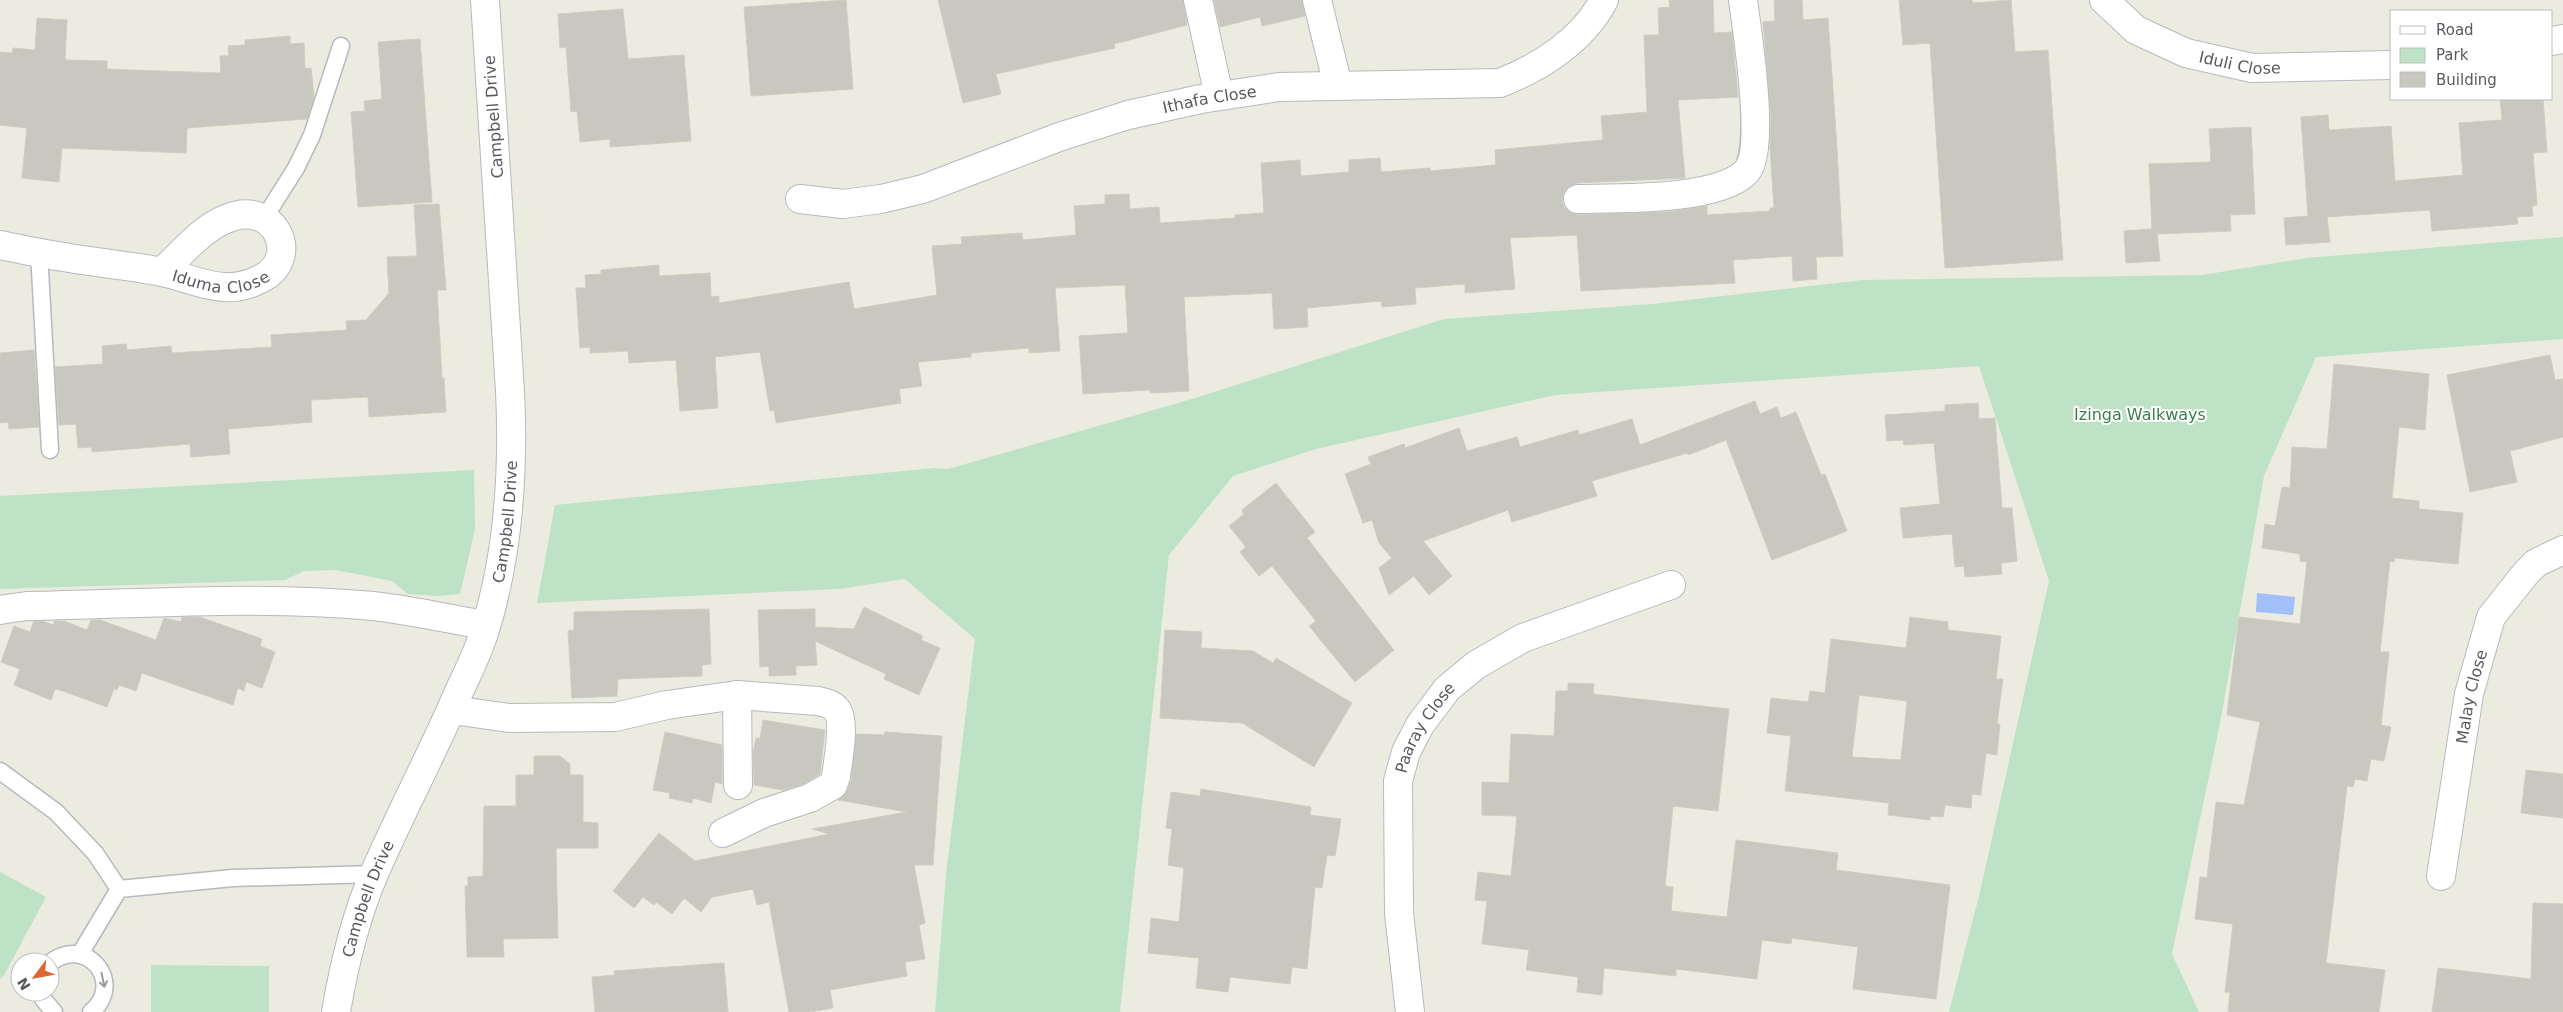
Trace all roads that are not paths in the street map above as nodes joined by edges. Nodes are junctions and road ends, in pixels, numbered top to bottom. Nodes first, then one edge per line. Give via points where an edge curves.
1 (485, 0) edge
2 (1198, 0) edge
3 (1317, 0) edge
4 (1604, 0) edge
5 (1743, 0) edge
6 (2104, 0) edge
7 (341, 46) dead end
8 (2390, 65) edge
9 (1338, 86) junction
10 (1219, 96) junction
11 (800, 199) dead end
12 (1578, 199) dead end
13 (265, 217) junction
14 (0, 245) edge
15 (39, 252) junction
16 (162, 272) junction
17 (50, 450) dead end
18 (2563, 550) edge
19 (1671, 585) dead end
20 (0, 610) edge
21 (486, 625) junction
22 (737, 695) junction
23 (452, 710) junction
24 (0, 771) edge
25 (738, 784) dead end
26 (723, 833) dead end
27 (374, 874) junction
28 (2441, 876) dead end
29 (119, 889) junction
30 (80, 954) junction
31 (60, 958) edge
32 (45, 1002) edge
33 (54, 1012) edge
34 (91, 1012) edge
35 (336, 1012) edge
36 (1410, 1012) edge

1 - 21 street, Campbell Drive via 513,448 509,512
2 - 10 street
3 - 9 street
4 - 9 street, Ithafa Close via 1578,35 1523,74 1500,83
5 - 12 street via 1755,98 1754,154 1747,172 1728,184 1670,196
6 - 8 street, Iduli Close via 2136,30 2186,53 2252,68
7 - 13 lane via 312,135 296,168
9 - 10 street, Ithafa Close via 1279,87
10 - 11 street, Ithafa Close via 1128,115 924,189 843,204
13 - 16 street, Iduma Close via 246,214 227,218 199,236
13 - 16 street, Iduma Close via 276,228 281,244 279,259 269,274 251,284 226,288
14 - 15 street, Iduma Close
15 - 16 street, Iduma Close
15 - 17 lane
18 - 28 street, Malay Close via 2536,563 2491,617 2469,694
19 - 36 street, Paaray Close via 1515,642 1476,665 1447,689 1420,724 1406,752 1398,781 1400,912
20 - 21 street via 27,606 245,600 375,606
21 - 23 street, Campbell Drive
22 - 23 street via 667,705 615,718 509,718
22 - 25 street
22 - 26 street via 830,704 841,720 839,754 833,785 826,791 764,813
23 - 27 street, Campbell Drive
24 - 29 lane via 56,812 95,854
27 - 29 lane via 232,878
27 - 35 street, Campbell Drive via 342,974
29 - 30 lane
30 - 31 lane
30 -> 34 lane via 91,959 104,978 105,991 101,1002
32 - 33 lane

